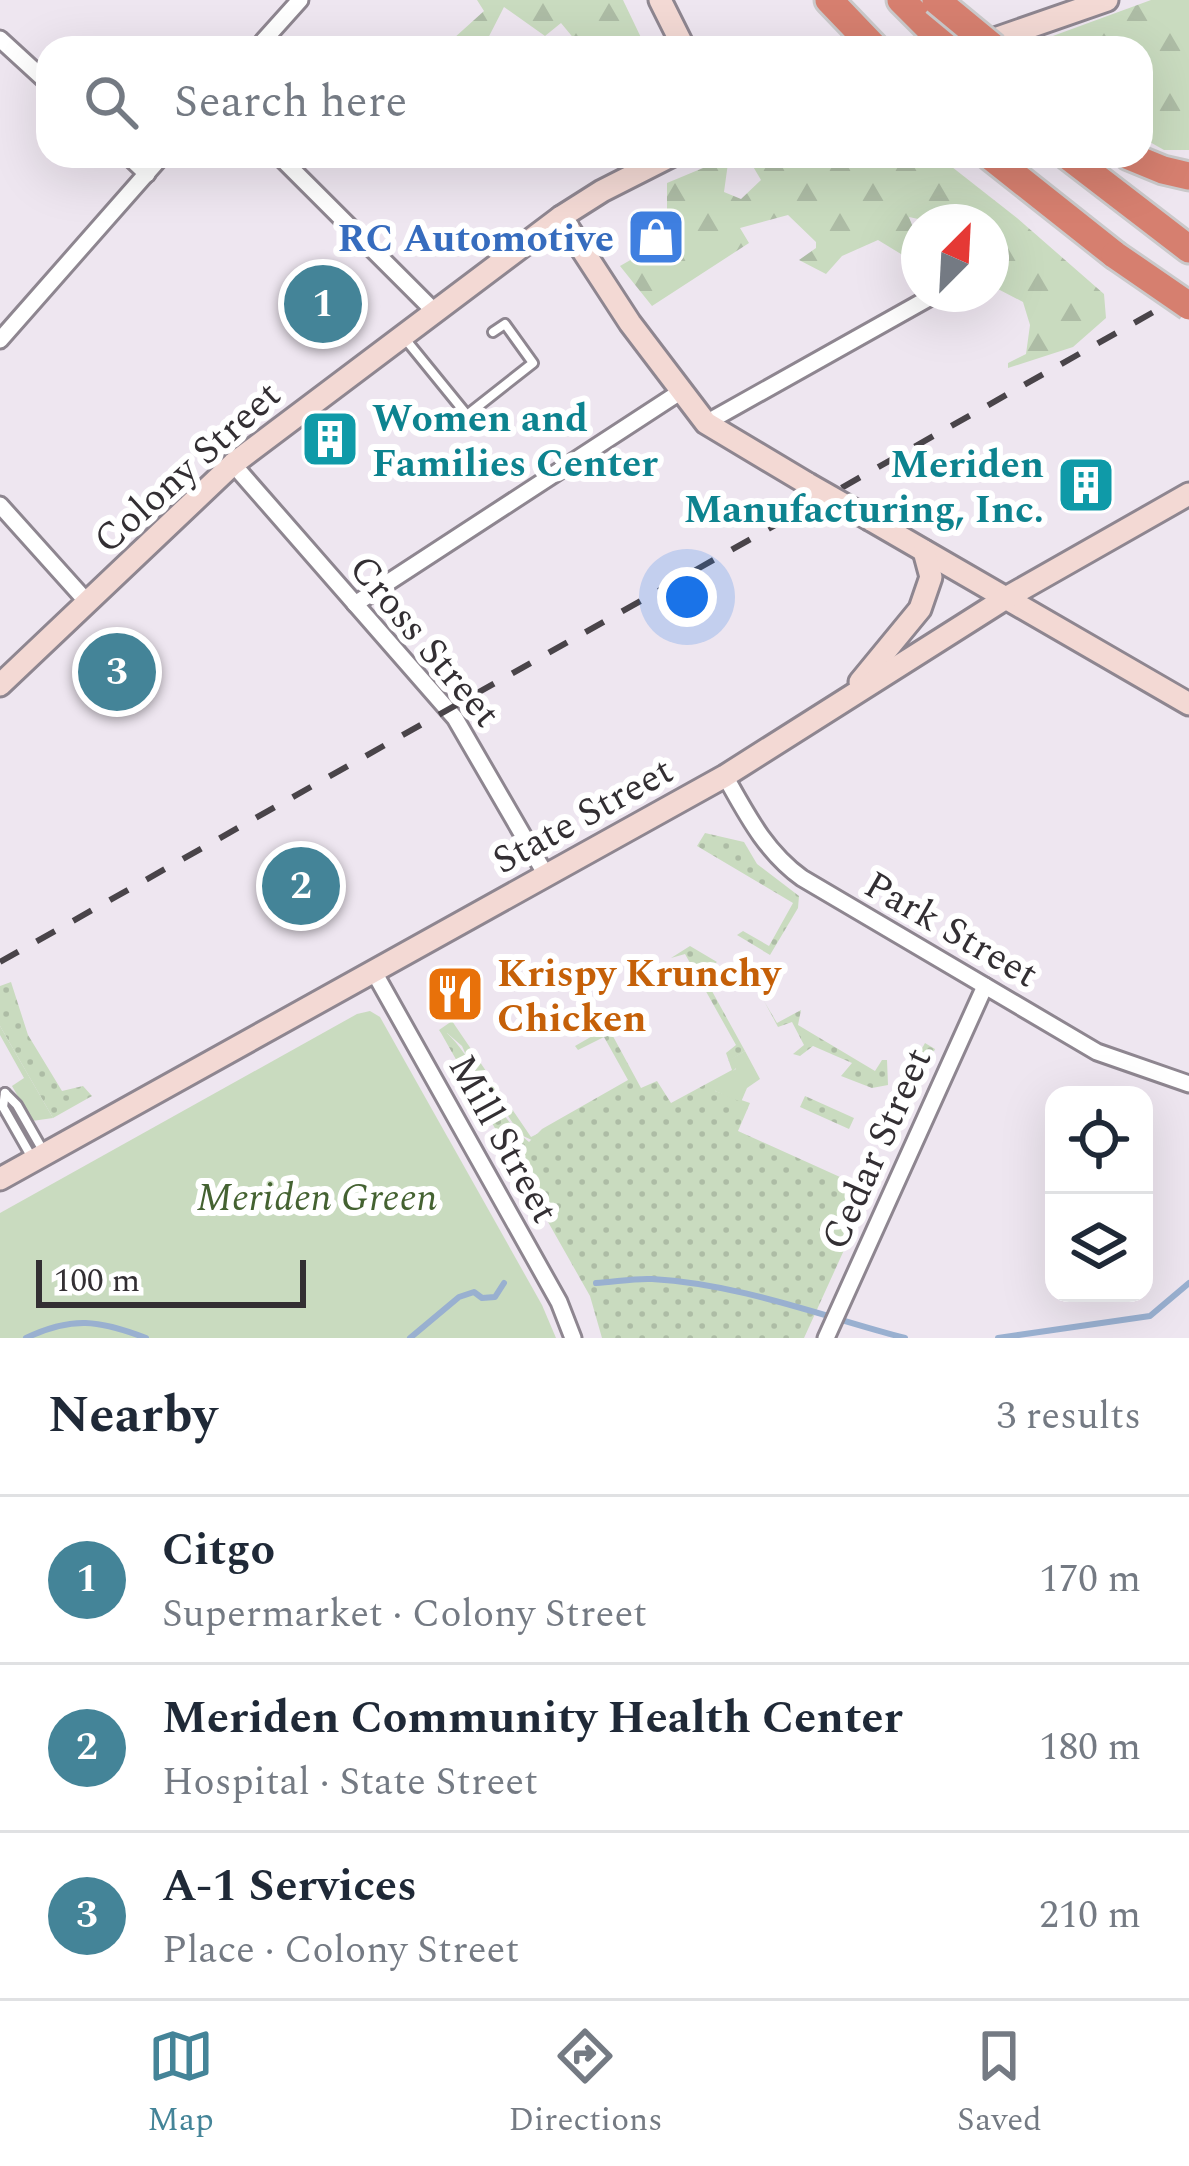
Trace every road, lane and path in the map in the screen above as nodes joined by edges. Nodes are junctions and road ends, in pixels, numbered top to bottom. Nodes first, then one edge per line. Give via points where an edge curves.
1 (300, 0) edge
2 (660, 0) edge
3 (829, 0) edge
4 (1107, 0) edge
5 (915, 2) edge
6 (268, 36) edge
7 (678, 36) edge
8 (863, 36) edge
9 (940, 36) edge
10 (973, 36) edge
11 (1004, 36) edge
12 (0, 39) edge
13 (36, 72) edge
14 (1153, 166) edge
15 (141, 168) edge
16 (152, 168) edge
17 (291, 168) edge
18 (647, 168) edge
19 (1005, 168) edge
20 (1084, 168) edge
21 (147, 174) junction
22 (1189, 176) edge
23 (561, 217) junction
24 (1189, 249) edge
25 (1189, 306) edge
26 (433, 310) junction
27 (904, 312) edge
28 (493, 332) dead end
29 (401, 334) junction
30 (0, 340) edge
31 (680, 392) junction
32 (706, 423) junction
33 (233, 464) junction
34 (1189, 494) edge
35 (0, 505) edge
36 (924, 550) junction
37 (1006, 598) junction
38 (88, 603) junction
39 (355, 604) junction
40 (0, 685) edge
41 (1189, 704) edge
42 (840, 705) junction
43 (724, 776) junction
44 (546, 875) junction
45 (374, 972) junction
46 (985, 986) junction
47 (1189, 1084) edge
48 (3, 1107) edge
49 (40, 1158) junction
50 (0, 1179) edge
51 (829, 1332) edge
52 (573, 1338) edge

1 - 6 street
2 - 7 street
3 - 8 highway
4 - 11 street
5 - 9 highway
5 - 10 highway, bridge
12 - 13 street
14 - 22 highway
15 - 21 street
16 - 21 street
17 - 26 street
18 - 23 street, Colony Street
19 - 25 highway, bridge
20 - 24 highway
21 - 30 street
23 - 26 street, Colony Street
23 - 31 street
26 - 29 street, Colony Street
27 - 32 street
28 - 29 lane via 505,324 533,363 466,415
29 - 33 street, Colony Street
31 - 32 street
31 - 39 street
32 - 36 street, bridge
33 - 38 street, Colony Street
33 - 39 street, Cross Street
34 - 37 street, State Street
35 - 38 street
36 - 37 street
36 - 42 street via 931,577 920,609
37 - 41 street
37 - 42 street, State Street
38 - 40 street, Colony Street
39 - 44 street, Cross Street via 469,738
42 - 43 street, State Street
43 - 44 street, State Street
43 - 46 street, Park Street via 780,862
44 - 45 street, State Street
45 - 49 street, State Street
45 - 52 street, Mill Street
46 - 47 street, Park Street via 1097,1052
46 - 51 street, Cedar Street
48 - 49 lane
48 - 49 lane via 5,1094
49 - 50 street, State Street

